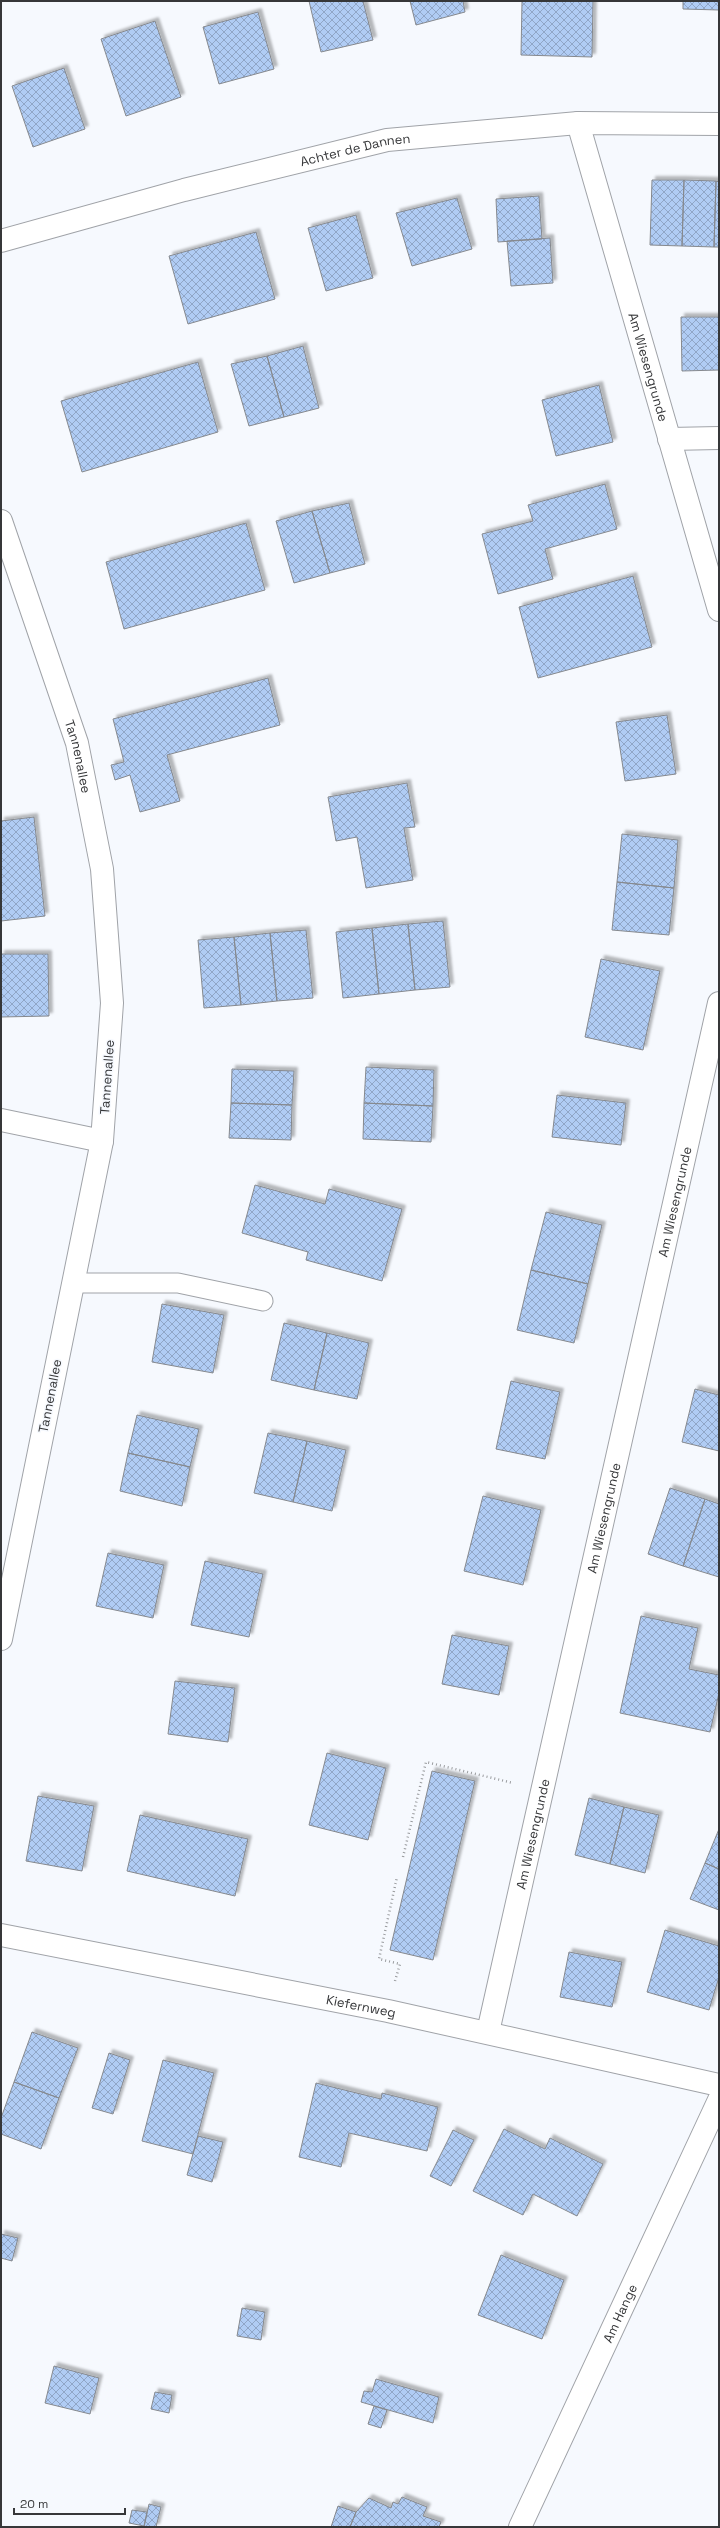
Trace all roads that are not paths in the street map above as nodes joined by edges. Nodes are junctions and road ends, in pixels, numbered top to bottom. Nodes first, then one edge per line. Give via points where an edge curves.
1 (578, 123) junction
2 (719, 124) edge
3 (1, 241) edge
4 (669, 438) junction
5 (719, 438) edge
6 (1, 521) edge
7 (719, 610) edge
8 (719, 1003) edge
9 (1, 1120) edge
10 (102, 1141) junction
11 (73, 1283) junction
12 (263, 1301) dead end
13 (1, 1639) edge
14 (1, 1935) edge
15 (488, 2032) junction
16 (719, 2085) edge
17 (719, 2100) edge
18 (520, 2527) edge

1 - 2 street, Achter de Dannen
1 - 3 street, Achter de Dannen via 387,140 184,190
1 - 4 street, Am Wiesengrunde
4 - 5 street
4 - 7 street, Am Wiesengrunde
6 - 10 street, Tannenallee via 77,743 102,869 112,1003
8 - 15 street, Am Wiesengrunde
9 - 10 street
10 - 11 street, Tannenallee
11 - 12 lane via 178,1283
11 - 13 street, Tannenallee
14 - 15 street, Kiefernweg
15 - 16 street, Kiefernweg
17 - 18 street, Am Hange

